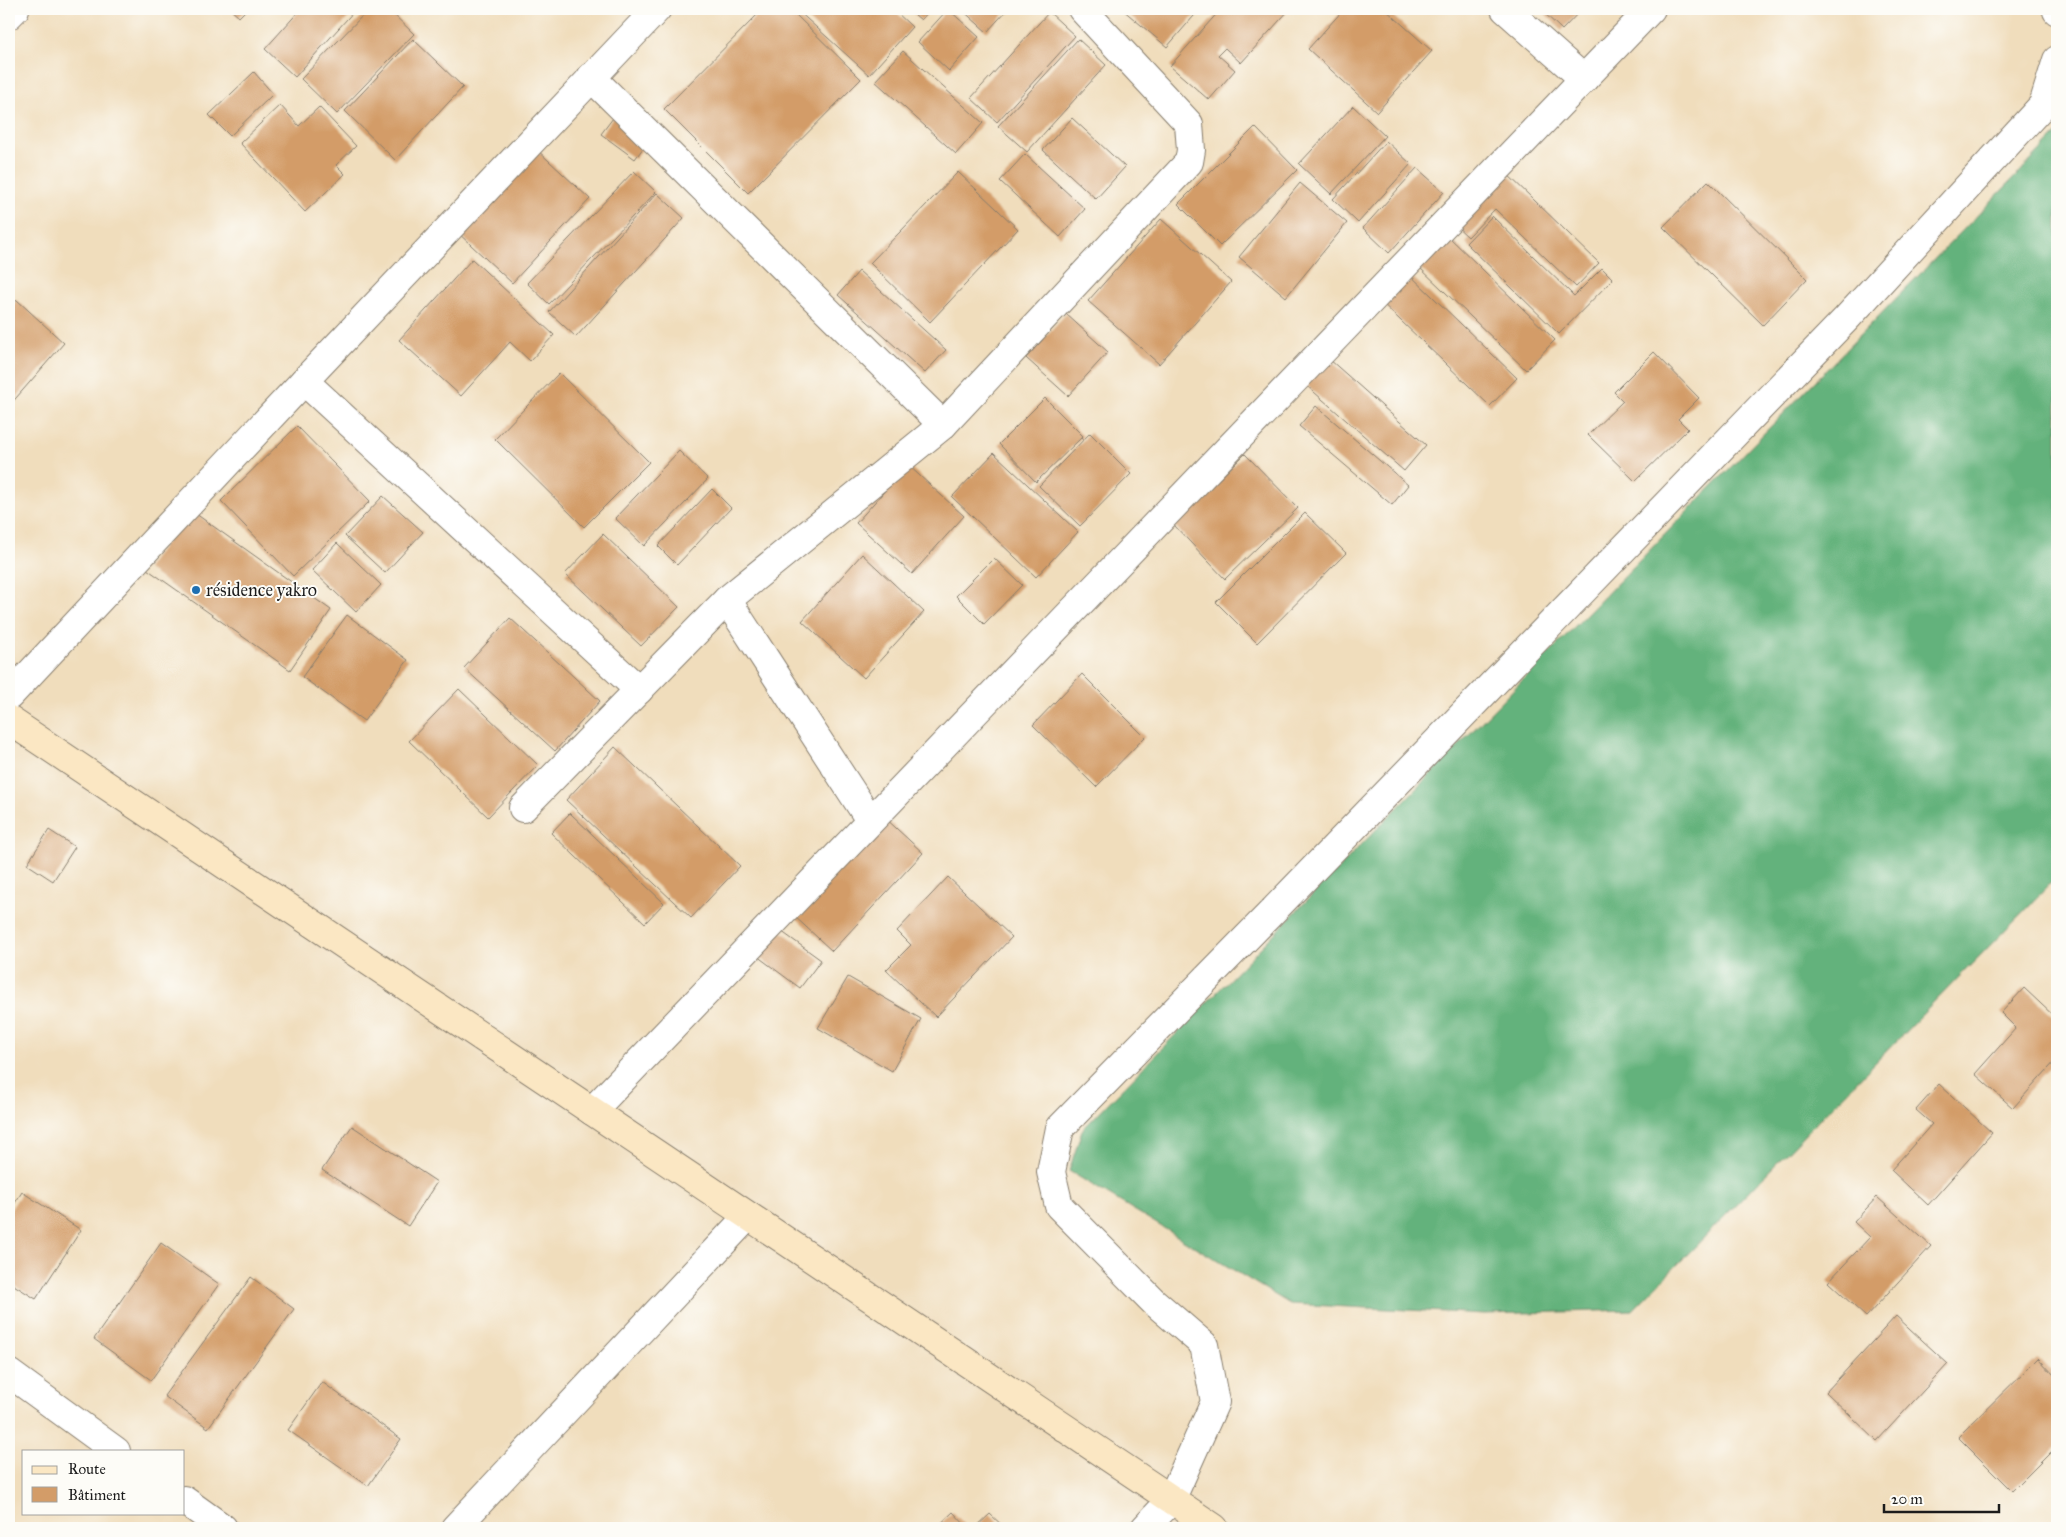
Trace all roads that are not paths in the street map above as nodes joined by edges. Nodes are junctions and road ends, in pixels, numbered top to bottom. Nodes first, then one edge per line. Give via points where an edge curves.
1 (15, 9) edge
2 (657, 9) edge
3 (1082, 9) edge
4 (1505, 9) edge
5 (1651, 9) edge
6 (9, 15) edge
7 (2057, 60) edge
8 (592, 77) junction
9 (1584, 79) junction
10 (304, 381) junction
11 (943, 425) junction
12 (727, 600) junction
13 (639, 690) junction
14 (9, 696) edge
15 (9, 720) edge
16 (523, 808) dead end
17 (870, 820) junction
18 (592, 1111) junction
19 (748, 1216) junction
20 (9, 1374) edge
21 (115, 1450) edge
22 (1171, 1500) junction
23 (185, 1501) edge
24 (223, 1528) edge
25 (455, 1528) edge
26 (1145, 1528) edge
27 (1214, 1528) edge

1 - 6 street
2 - 8 street
3 - 11 street via 1189,124 1189,162
4 - 9 street
5 - 9 street
7 - 22 street via 2043,105 1846,319 1060,1128 1050,1172 1059,1206 1153,1301 1204,1345 1215,1402
8 - 10 street
8 - 11 street
9 - 17 street
10 - 13 street
10 - 14 street
11 - 12 street
12 - 13 street
12 - 17 street
13 - 16 street
15 - 18 street
17 - 18 street
18 - 19 street
19 - 22 street
19 - 25 street
20 - 21 street
22 - 26 street
22 - 27 street
23 - 24 street

